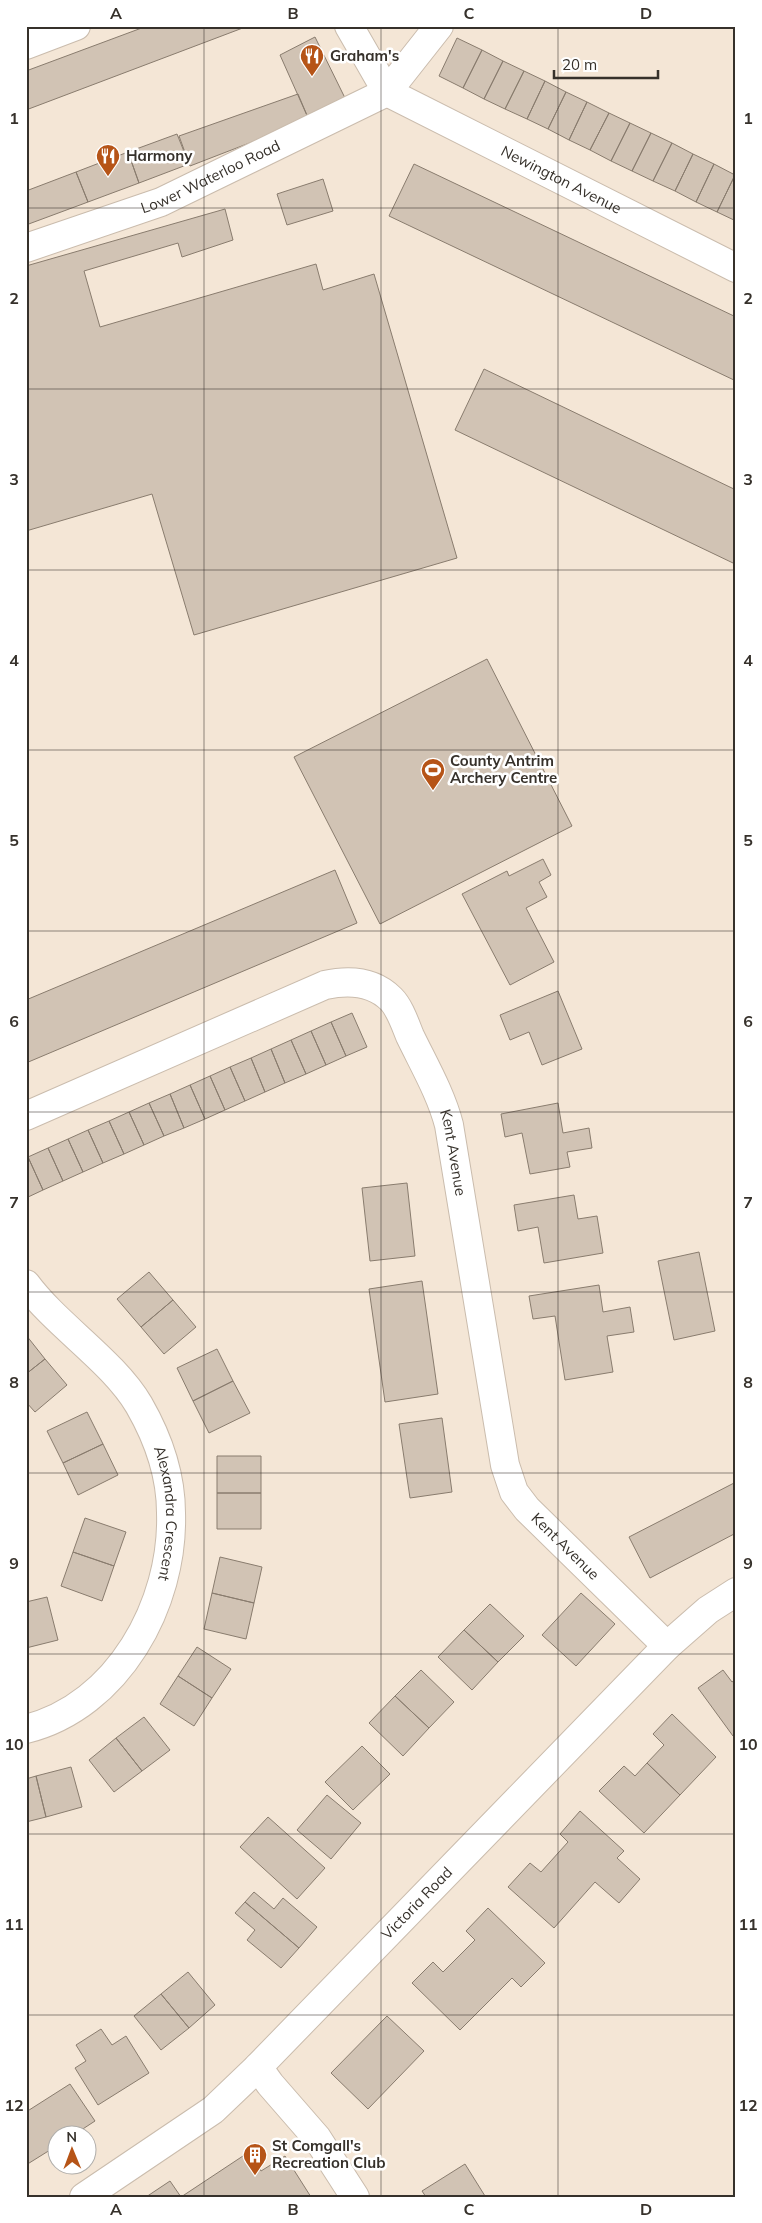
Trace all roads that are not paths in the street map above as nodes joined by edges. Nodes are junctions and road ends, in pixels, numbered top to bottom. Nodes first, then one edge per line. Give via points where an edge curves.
1 (76, 26) edge
2 (349, 26) edge
3 (439, 26) edge
4 (26, 45) edge
5 (387, 92) junction
6 (26, 248) edge
7 (736, 268) edge
8 (26, 1116) edge
9 (26, 1284) edge
10 (736, 1592) edge
11 (667, 1646) junction
12 (26, 1729) edge
13 (258, 2067) junction
14 (84, 2197) edge
15 (356, 2197) edge

1 - 4 street
2 - 5 street
3 - 5 street
5 - 6 street, Lower Waterloo Road via 161,202
5 - 7 street, Newington Avenue
8 - 11 street, Kent Avenue via 325,985 359,983 374,987 391,999 441,1101 449,1126 505,1465 514,1492 527,1509
9 - 12 street, Alexandra Crescent via 109,1369 138,1404 162,1458 172,1514 168,1553 157,1597 129,1655 81,1706
10 - 11 street, Victoria Road via 708,1610
11 - 13 street, Victoria Road
13 - 14 street, Victoria Road via 213,2110
13 - 15 street via 317,2138

